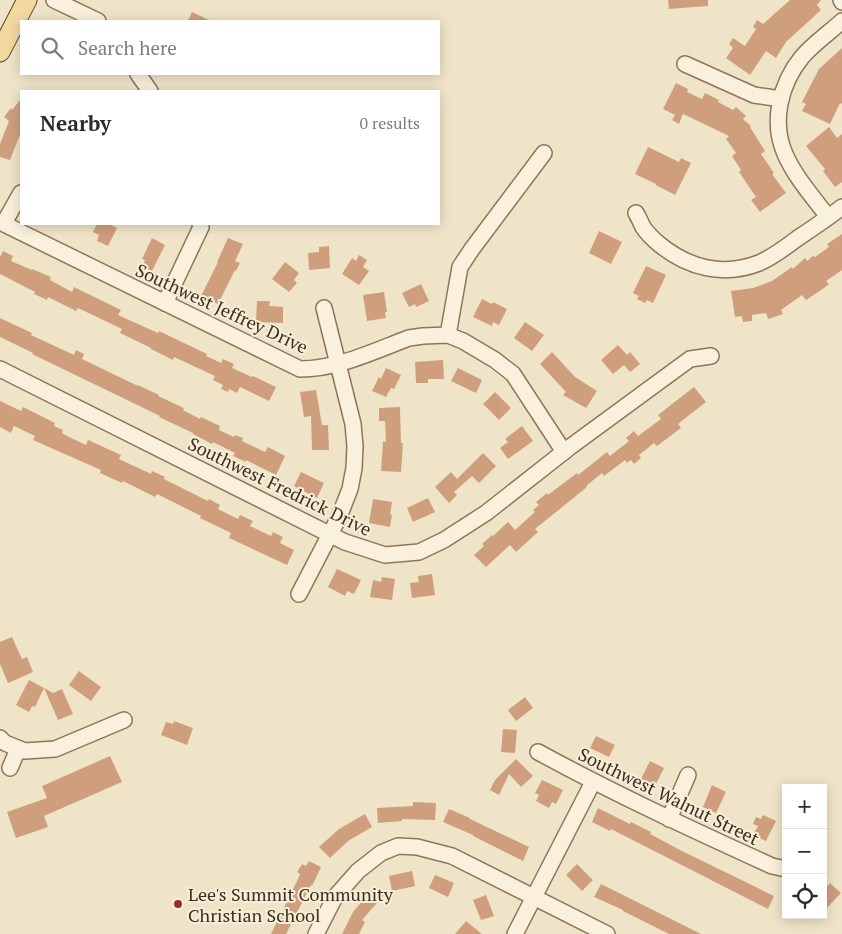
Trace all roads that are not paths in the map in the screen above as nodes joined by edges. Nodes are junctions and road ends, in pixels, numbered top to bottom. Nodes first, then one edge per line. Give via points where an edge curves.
1 (27, 0) edge
2 (54, 0) edge
3 (96, 20) edge
4 (842, 22) edge
5 (0, 52) edge
6 (685, 64) dead end
7 (139, 75) edge
8 (149, 90) edge
9 (780, 99) junction
10 (544, 153) dead end
11 (20, 195) edge
12 (842, 207) edge
13 (636, 214) dead end
14 (828, 217) junction
15 (2, 223) edge
16 (200, 225) edge
17 (165, 303) junction
18 (324, 308) dead end
19 (448, 336) junction
20 (711, 356) dead end
21 (339, 363) junction
22 (0, 369) edge
23 (564, 452) junction
24 (329, 534) junction
25 (299, 594) dead end
26 (124, 720) dead end
27 (0, 738) edge
28 (18, 748) junction
29 (538, 752) dead end
30 (10, 768) dead end
31 (688, 775) dead end
32 (593, 782) junction
33 (669, 819) junction
34 (782, 868) edge
35 (533, 897) junction
36 (316, 934) edge
37 (515, 934) edge
38 (607, 934) edge

1 - 5 main road
2 - 3 street
4 - 9 street via 794,68
6 - 9 street via 754,95
7 - 8 street
9 - 14 street via 778,128 784,153
10 - 19 street via 460,267
11 - 15 street
12 - 14 street
13 - 14 street via 644,228 669,252 710,269 760,263
15 - 17 street, Southwest Jeffrey Drive
16 - 17 street
17 - 21 street, Southwest Jeffrey Drive via 300,369
18 - 21 street
19 - 21 street, Southwest Jeffrey Drive via 409,338
19 - 23 street, Southwest Jeffrey Drive via 463,341 513,374
20 - 23 street, Southwest Fredrick Drive via 690,359
21 - 24 street via 353,424 354,468 350,488
22 - 24 street, Southwest Fredrick Drive
23 - 24 street, Southwest Fredrick Drive via 486,513 419,552 385,556
24 - 25 street
26 - 28 street via 55,749 25,751
27 - 28 street
28 - 30 street
29 - 32 street, Southwest Walnut Street
31 - 33 street
32 - 33 street, Southwest Walnut Street
32 - 35 street
33 - 34 street, Southwest Walnut Street
35 - 36 street via 452,856 398,846 381,853 358,871 335,897
35 - 37 street
35 - 38 street

